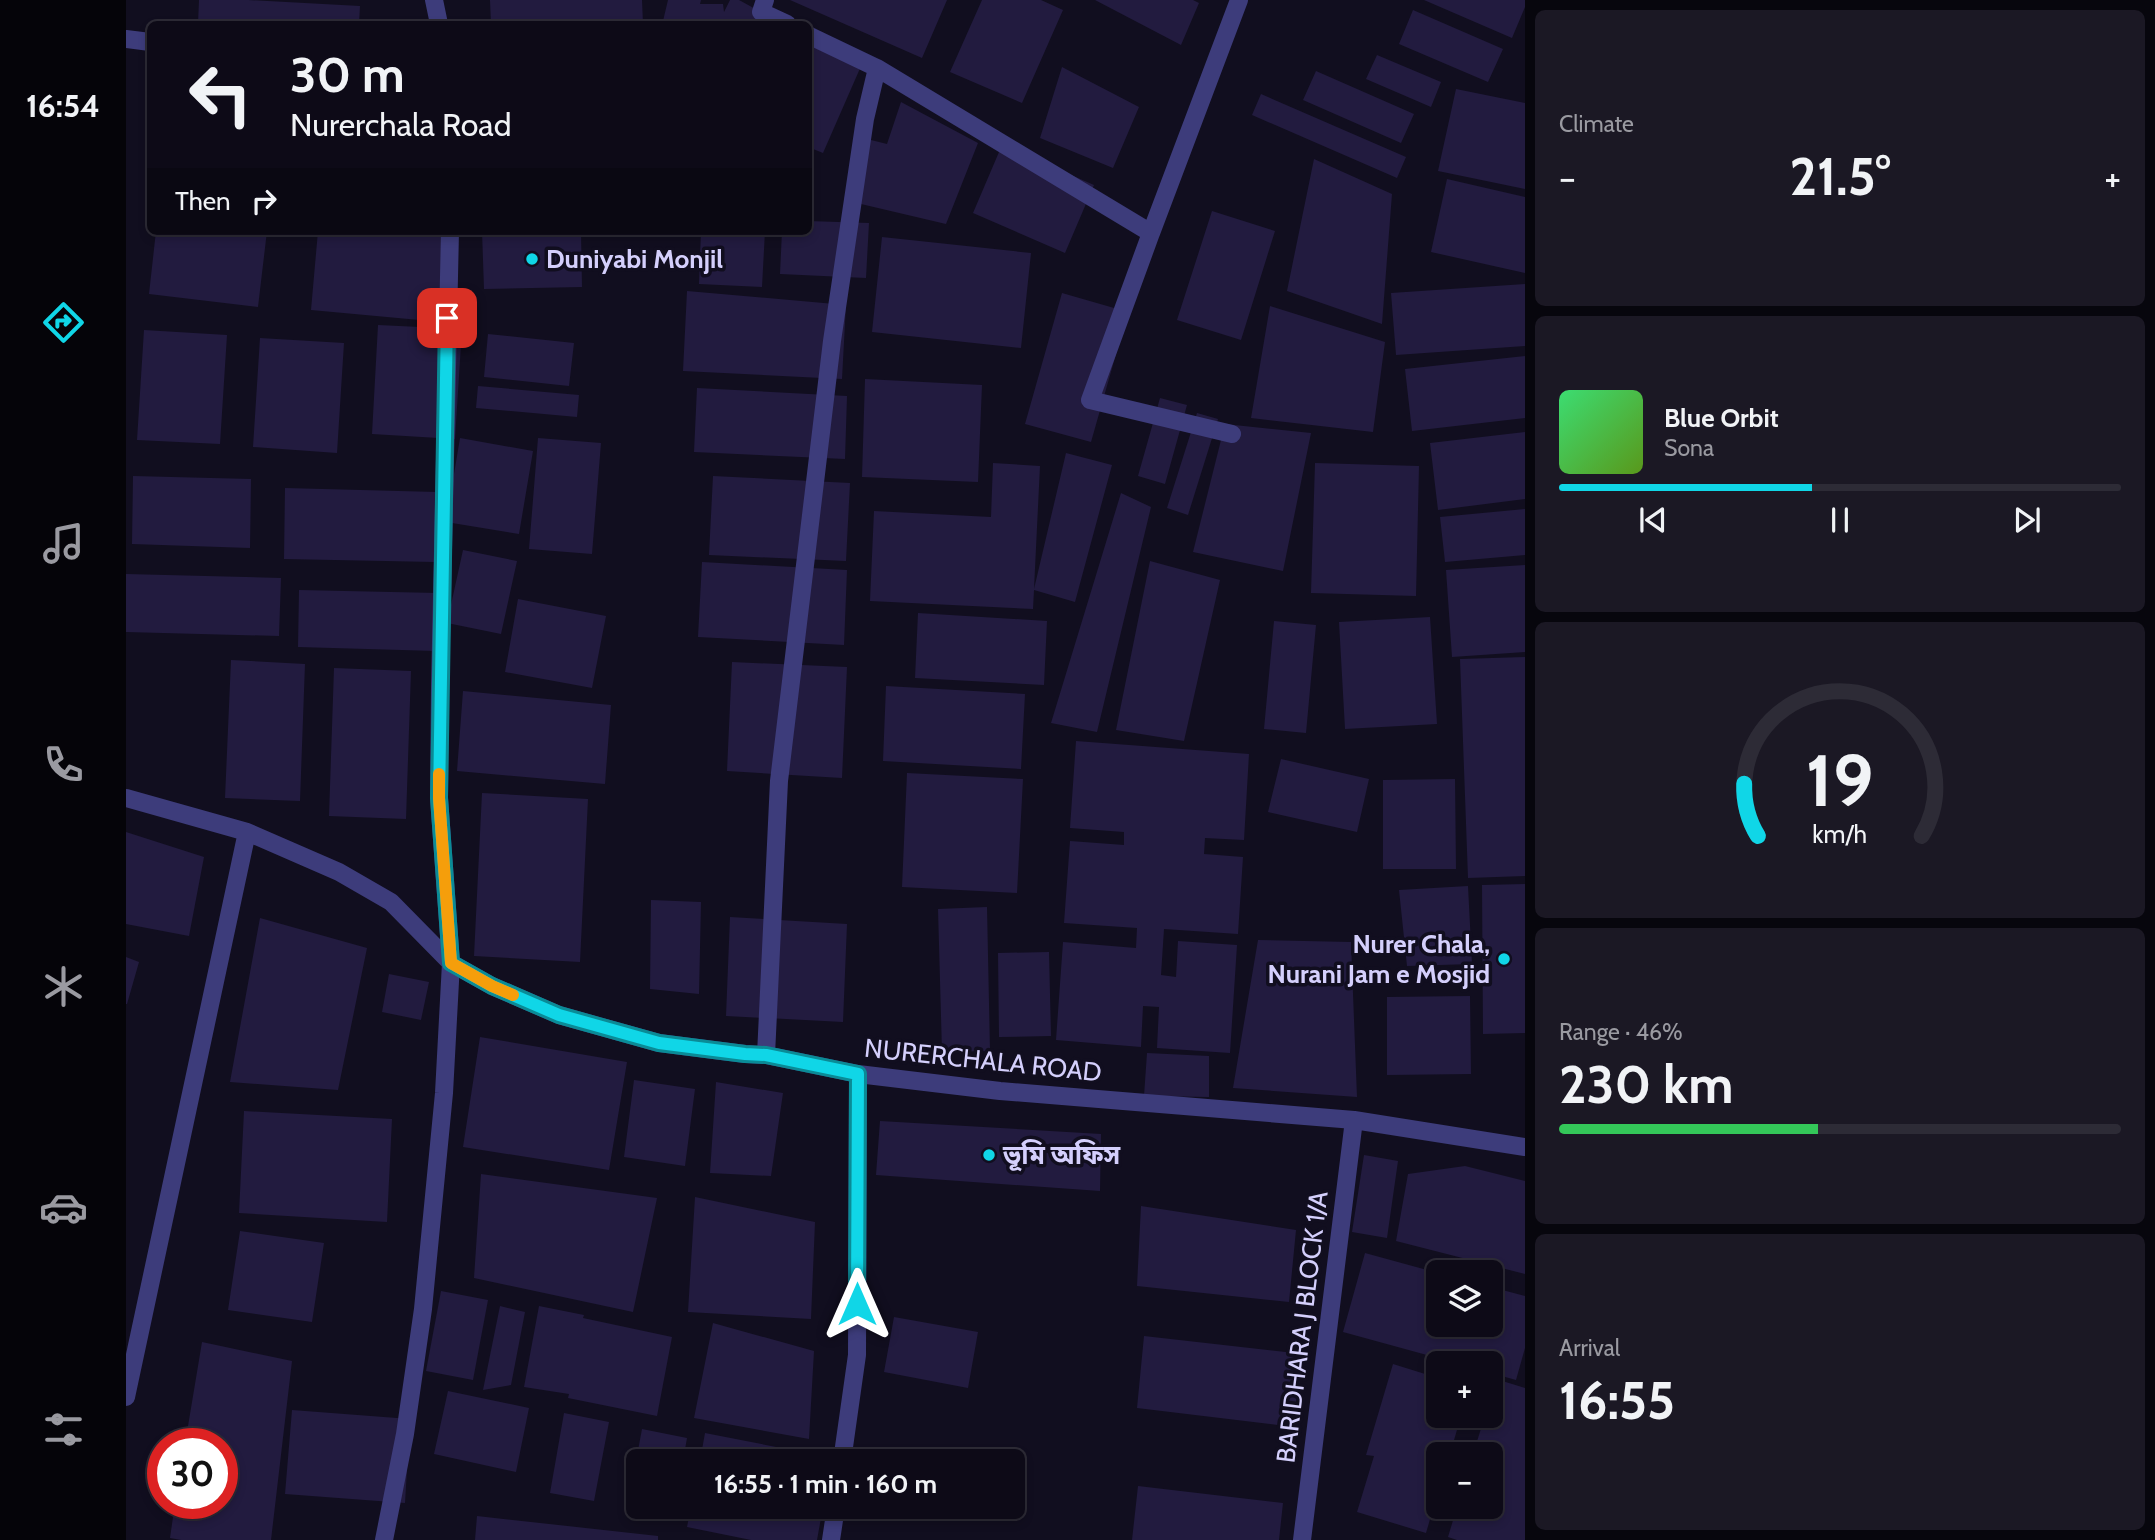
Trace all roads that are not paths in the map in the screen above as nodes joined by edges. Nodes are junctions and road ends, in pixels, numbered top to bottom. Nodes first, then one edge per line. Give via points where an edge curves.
1 (434, 0) edge
2 (765, 0) edge
3 (1239, 0) edge
4 (438, 21) edge
5 (780, 21) edge
6 (812, 37) edge
7 (126, 39) edge
8 (147, 42) edge
9 (877, 68) junction
10 (1151, 233) junction
11 (450, 235) edge
12 (1232, 434) dead end
13 (126, 798) edge
14 (247, 832) junction
15 (451, 963) junction
16 (766, 1055) junction
17 (858, 1074) junction
18 (1354, 1120) junction
19 (1525, 1147) edge
20 (126, 1397) edge
21 (844, 1449) edge
22 (834, 1519) edge
23 (384, 1540) edge
24 (831, 1540) edge
25 (1302, 1540) edge

1 - 4 street
2 - 5 street via 761,12
3 - 10 street
6 - 9 street
7 - 8 street
9 - 10 street
9 - 16 street via 865,119 832,341 779,781
10 - 12 street via 1090,400
11 - 15 street via 439,798
13 - 14 street, NURERCHALA ROAD
14 - 15 street, NURERCHALA ROAD via 339,872 391,902
14 - 20 street
15 - 16 street, NURERCHALA ROAD via 559,1015 659,1043
15 - 23 street via 444,1093 423,1309
16 - 17 street, NURERCHALA ROAD
17 - 18 street, NURERCHALA ROAD via 1000,1091
17 - 21 street via 857,1355
18 - 19 street, NURERCHALA ROAD
18 - 25 street, BARIDHARA J BLOCK 1/A
22 - 24 street

